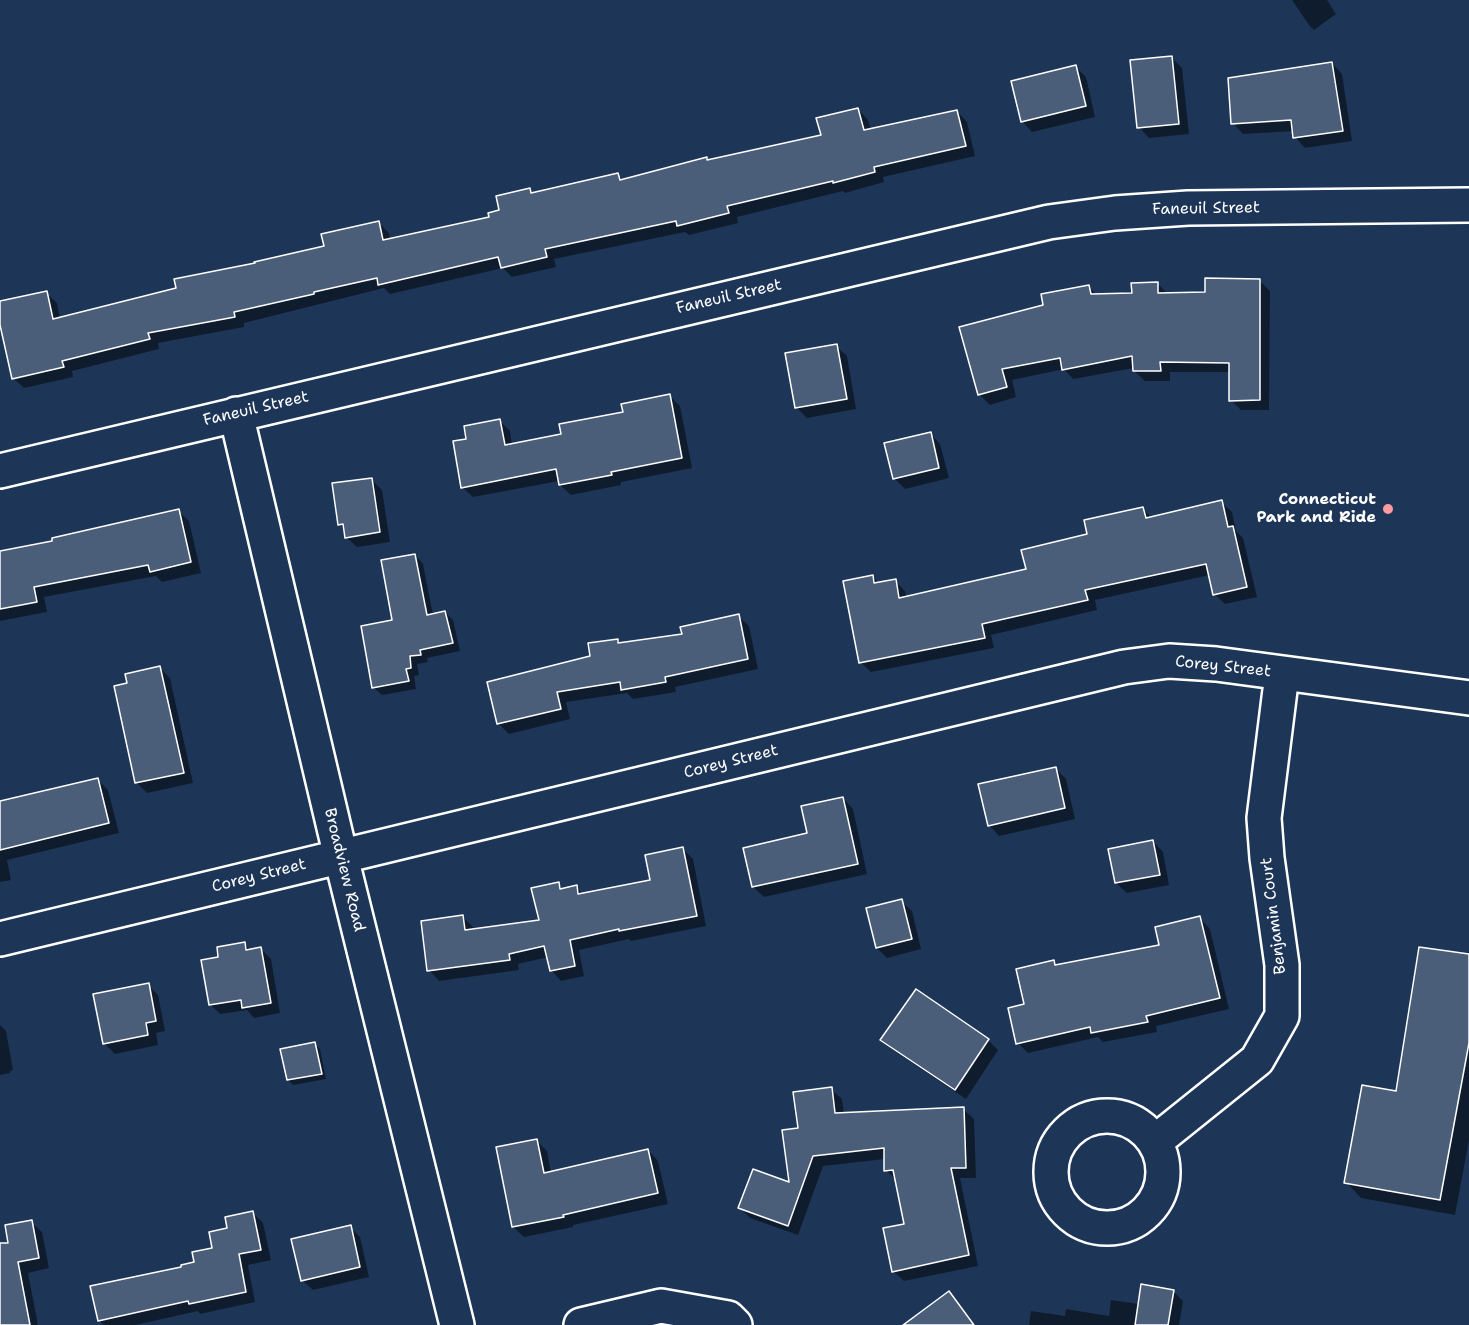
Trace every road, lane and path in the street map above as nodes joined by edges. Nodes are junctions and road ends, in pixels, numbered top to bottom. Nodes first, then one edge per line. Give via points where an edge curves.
1 (1469, 205) edge
2 (236, 414) junction
3 (0, 471) edge
4 (1282, 674) junction
5 (1469, 698) edge
6 (341, 857) junction
7 (0, 939) edge
8 (1156, 1141) dead end
9 (457, 1325) edge
10 (581, 1325) edge
11 (735, 1325) edge

1 - 2 street, Faneuil Street via 1188,208 1049,222
2 - 3 street, Faneuil Street
2 - 6 street, Broadview Road
4 - 5 street, Corey Street
4 - 6 street, Corey Street via 1216,664 1169,662 1124,667
4 - 8 street, Benjamin Court via 1264,818 1282,965 1282,1016 1257,1060
6 - 7 street, Corey Street
6 - 9 street, Broadview Road
10 - 11 street via 661,1306 728,1318

